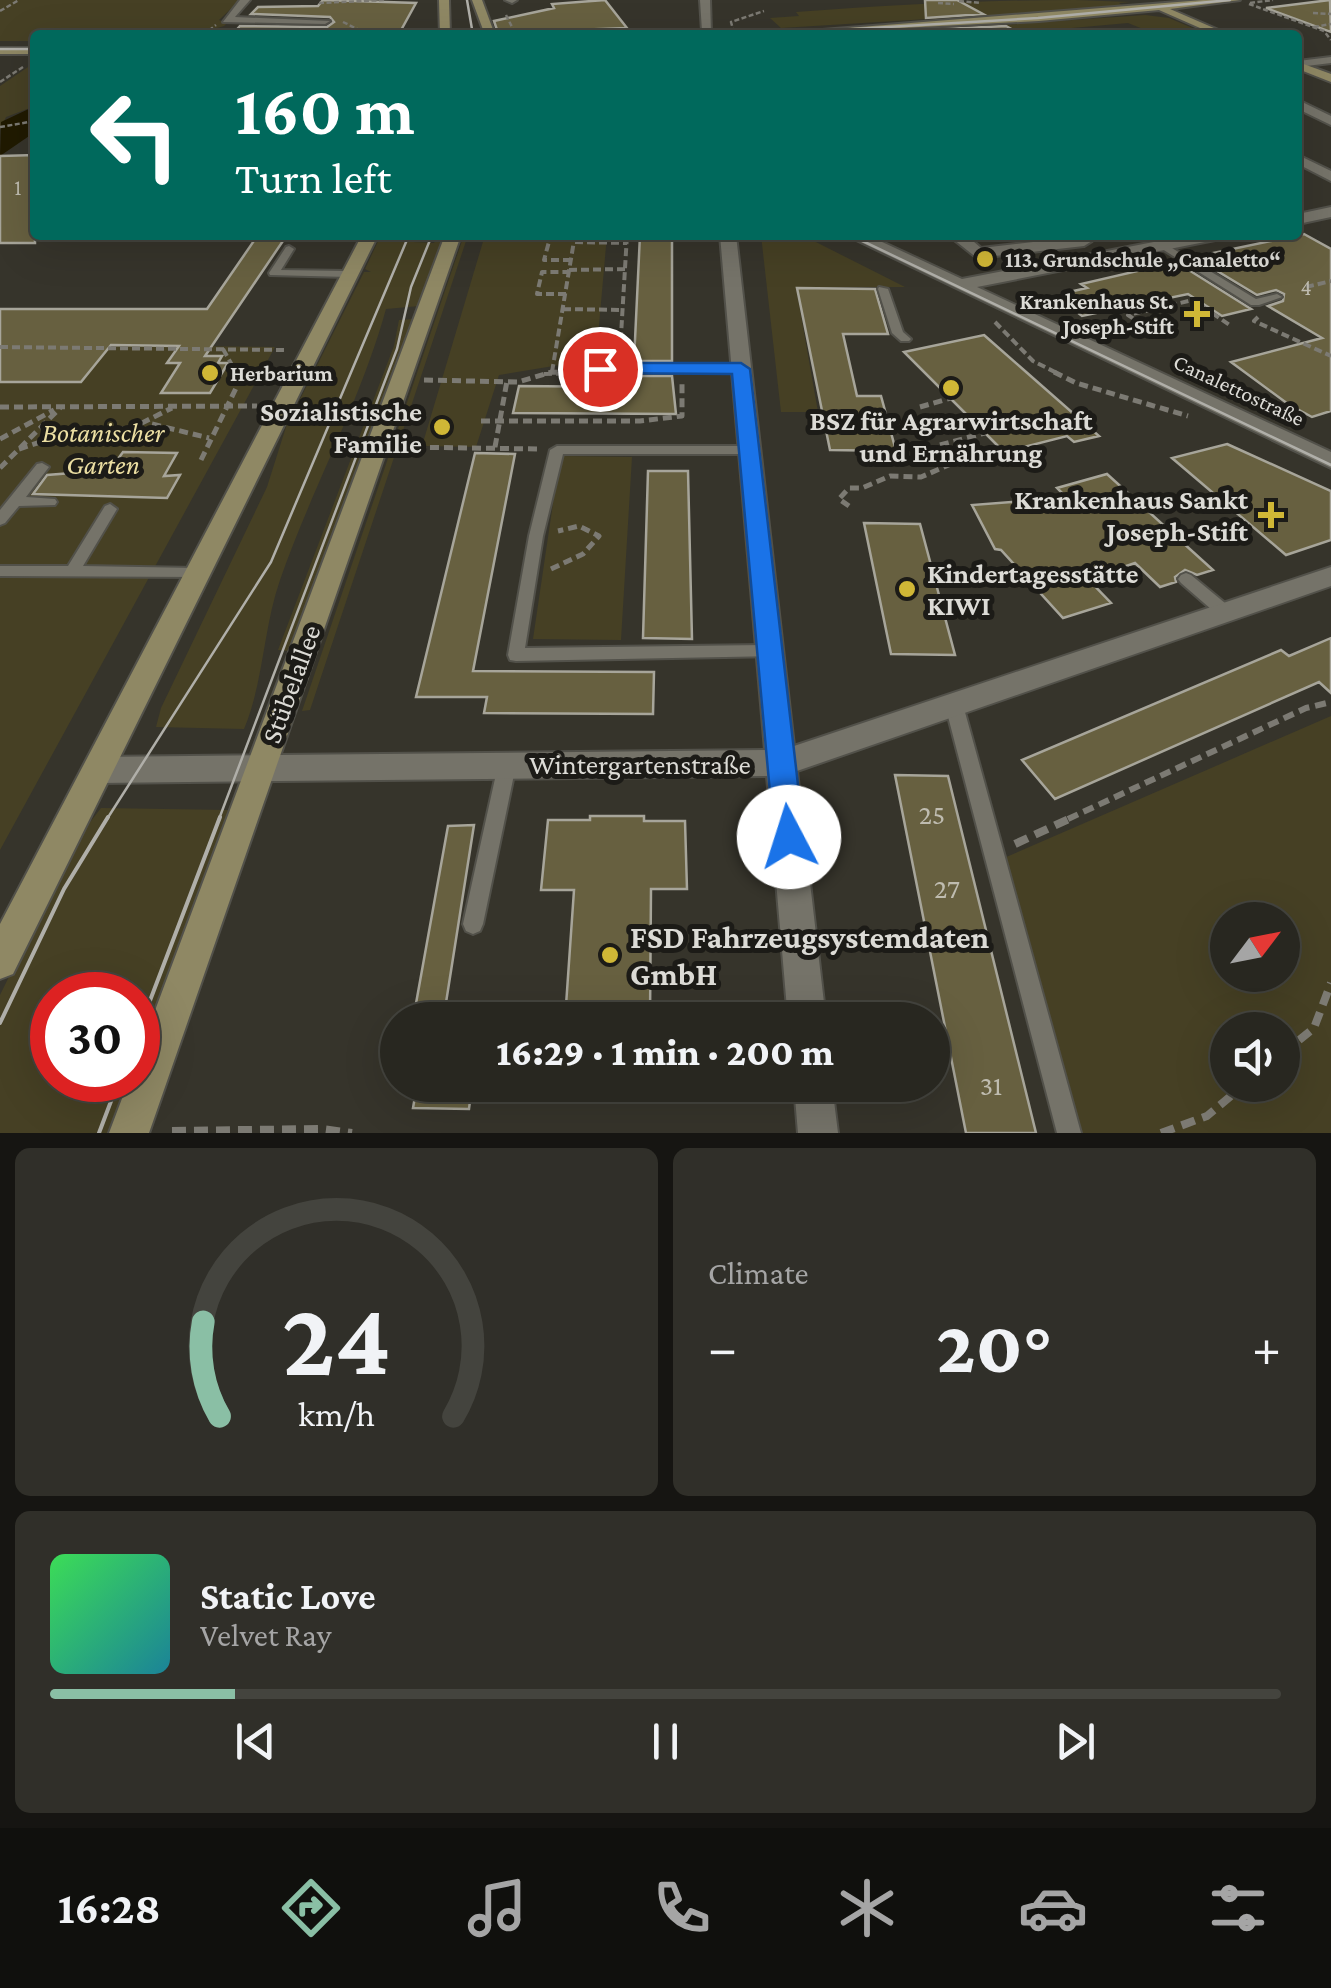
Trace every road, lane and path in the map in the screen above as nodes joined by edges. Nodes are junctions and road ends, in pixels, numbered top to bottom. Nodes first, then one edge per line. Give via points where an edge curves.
1 (19, 0) edge
2 (244, 0) edge
3 (385, 0) edge
4 (444, 0) edge
5 (476, 0) edge
6 (966, 0) edge
7 (1142, 0) edge
8 (959, 1) edge
9 (973, 1) edge
10 (988, 1) edge
11 (364, 2) edge
12 (1241, 2) edge
13 (319, 3) edge
14 (706, 4) edge
15 (1161, 8) junction
16 (360, 9) dead end
17 (689, 9) dead end
18 (0, 11) edge
19 (1313, 12) dead end
20 (762, 13) dead end
21 (1331, 14) edge
22 (324, 20) dead end
23 (341, 20) dead end
24 (1331, 24) edge
25 (692, 26) dead end
26 (1312, 27) junction
27 (360, 30) edge
28 (445, 30) edge
29 (488, 30) edge
30 (681, 30) edge
31 (708, 30) edge
32 (734, 30) edge
33 (862, 30) edge
34 (1213, 30) edge
35 (1331, 40) edge
36 (30, 48) edge
37 (0, 50) edge
38 (1331, 60) edge
39 (27, 64) dead end
40 (1302, 64) edge
41 (1302, 66) edge
42 (1331, 78) edge
43 (0, 82) edge
44 (1302, 106) edge
45 (30, 121) edge
46 (1331, 121) edge
47 (0, 127) edge
48 (1302, 162) edge
49 (1331, 177) edge
50 (1331, 212) edge
51 (1302, 218) edge
52 (367, 240) edge
53 (452, 240) edge
54 (549, 240) edge
55 (574, 240) edge
56 (587, 240) edge
57 (728, 240) edge
58 (864, 240) edge
59 (962, 240) edge
60 (1066, 240) edge
61 (1082, 240) edge
62 (1191, 240) edge
63 (627, 243) joint
64 (1162, 246) junction
65 (289, 248) dead end
66 (1101, 257) junction
67 (571, 260) junction
68 (625, 270) junction
69 (569, 271) junction
70 (348, 274) junction
71 (1331, 281) edge
72 (959, 285) junction
73 (1306, 287) dead end
74 (883, 290) dead end
75 (566, 294) junction
76 (1277, 298) dead end
77 (563, 310) junction
78 (622, 310) junction
79 (994, 320) dead end
80 (1254, 321) dead end
81 (1143, 325) dead end
82 (1231, 326) dead end
83 (904, 338) dead end
84 (0, 348) edge
85 (223, 349) junction
86 (288, 350) dead end
87 (1331, 356) edge
88 (1033, 361) junction
89 (1022, 363) dead end
90 (600, 369) dead end
91 (618, 369) junction
92 (741, 369) junction
93 (552, 372) dead end
94 (682, 374) dead end
95 (507, 381) dead end
96 (950, 398) dead end
97 (61, 406) junction
98 (174, 406) junction
99 (226, 406) junction
100 (257, 406) dead end
101 (0, 407) edge
102 (920, 407) dead end
103 (1198, 419) dead end
104 (499, 420) junction
105 (481, 421) dead end
106 (152, 424) junction
107 (985, 433) dead end
108 (210, 438) junction
109 (0, 439) edge
110 (940, 445) dead end
111 (402, 447) dead end
112 (495, 448) junction
113 (19, 449) junction
114 (557, 450) junction
115 (750, 450) junction
116 (201, 460) dead end
117 (1331, 461) edge
118 (950, 464) dead end
119 (42, 467) dead end
120 (0, 468) edge
121 (15, 501) junction
122 (50, 502) dead end
123 (849, 506) dead end
124 (110, 509) dead end
125 (0, 520) edge
126 (536, 536) junction
127 (0, 570) edge
128 (73, 571) junction
129 (196, 573) junction
130 (530, 574) junction
131 (1331, 576) edge
132 (1186, 579) dead end
133 (1225, 612) junction
134 (771, 651) junction
135 (1331, 702) edge
136 (954, 705) junction
137 (782, 764) junction
138 (507, 765) junction
139 (262, 766) junction
140 (98, 770) junction
141 (996, 852) junction
142 (474, 924) dead end
143 (0, 961) edge
144 (1331, 983) edge
145 (805, 1002) edge
146 (1300, 1039) edge
147 (815, 1102) edge
148 (1223, 1102) edge
149 (172, 1131) edge
150 (130, 1133) edge
151 (352, 1133) edge
152 (818, 1133) edge
153 (1069, 1133) edge
154 (1161, 1133) edge

1 - 18 path
2 - 22 street via 227,20
3 - 11 path
4 - 28 main road
5 - 29 main road
6 - 8 path
7 - 15 main road
9 - 10 path
11 - 13 path
11 - 16 path
12 - 15 main road
12 - 26 path
14 - 17 lane
14 - 31 street
15 - 33 main road
15 - 34 main road
19 - 21 path
20 - 32 path via 731,22
23 - 27 path
24 - 26 path
25 - 30 path
26 - 35 path
36 - 37 main road
38 - 40 street
39 - 43 path
41 - 42 main road
44 - 46 street
45 - 47 path
48 - 49 street
50 - 51 street
52 - 70 main road
53 - 139 main road, Stübelallee
54 - 67 path via 544,260
55 - 67 path
56 - 63 path
57 - 92 street
58 - 72 street, Canalettostraße
59 - 60 street via 977,253
61 - 66 street
62 - 64 street
63 - 68 path
64 - 66 street
64 - 76 lane via 1254,303
65 - 70 lane via 274,273
66 - 72 street
67 - 69 path
68 - 69 path
68 - 78 path
69 - 75 path
69 - 75 path via 542,272 537,294
70 - 129 main road
71 - 73 path
72 - 117 street, Canalettostraße
74 - 83 lane
75 - 77 path
77 - 78 path
77 - 93 path
78 - 91 path
79 - 88 path
80 - 87 path
81 - 82 path via 1128,314 1193,300
84 - 85 path
85 - 86 path
85 - 99 path via 240,380
88 - 89 path
88 - 103 path via 1076,383
90 - 91 lane
91 - 92 lane
92 - 115 street
94 - 104 path via 682,416
95 - 104 path
96 - 102 path
97 - 98 path
97 - 101 path
97 - 109 path
97 - 113 path
98 - 99 path
98 - 106 path
99 - 100 path
99 - 108 path
104 - 105 path
104 - 112 path
106 - 108 path
106 - 113 path via 67,434
107 - 110 path
108 - 116 path
111 - 112 path
112 - 114 path
113 - 120 path
114 - 115 lane
114 - 126 lane
115 - 134 street
118 - 123 path via 921,477 890,476 849,488 840,498
119 - 121 lane
121 - 122 lane
121 - 125 lane
124 - 128 lane
126 - 130 lane
126 - 130 path via 579,526 599,536 562,567
127 - 128 lane
128 - 129 lane
129 - 140 main road
130 - 134 lane via 516,655
131 - 133 street, Wintergartenstraße
132 - 133 lane
133 - 136 street, Wintergartenstraße
134 - 137 street
135 - 141 path
136 - 137 street, Wintergartenstraße
136 - 141 lane
137 - 138 street, Wintergartenstraße
137 - 145 street
138 - 139 street, Wintergartenstraße
138 - 142 lane
139 - 140 street, Wintergartenstraße
139 - 150 main road, Stübelallee
140 - 143 main road
141 - 153 lane
144 - 146 path via 1314,1028
147 - 152 street
148 - 154 path
149 - 151 path

